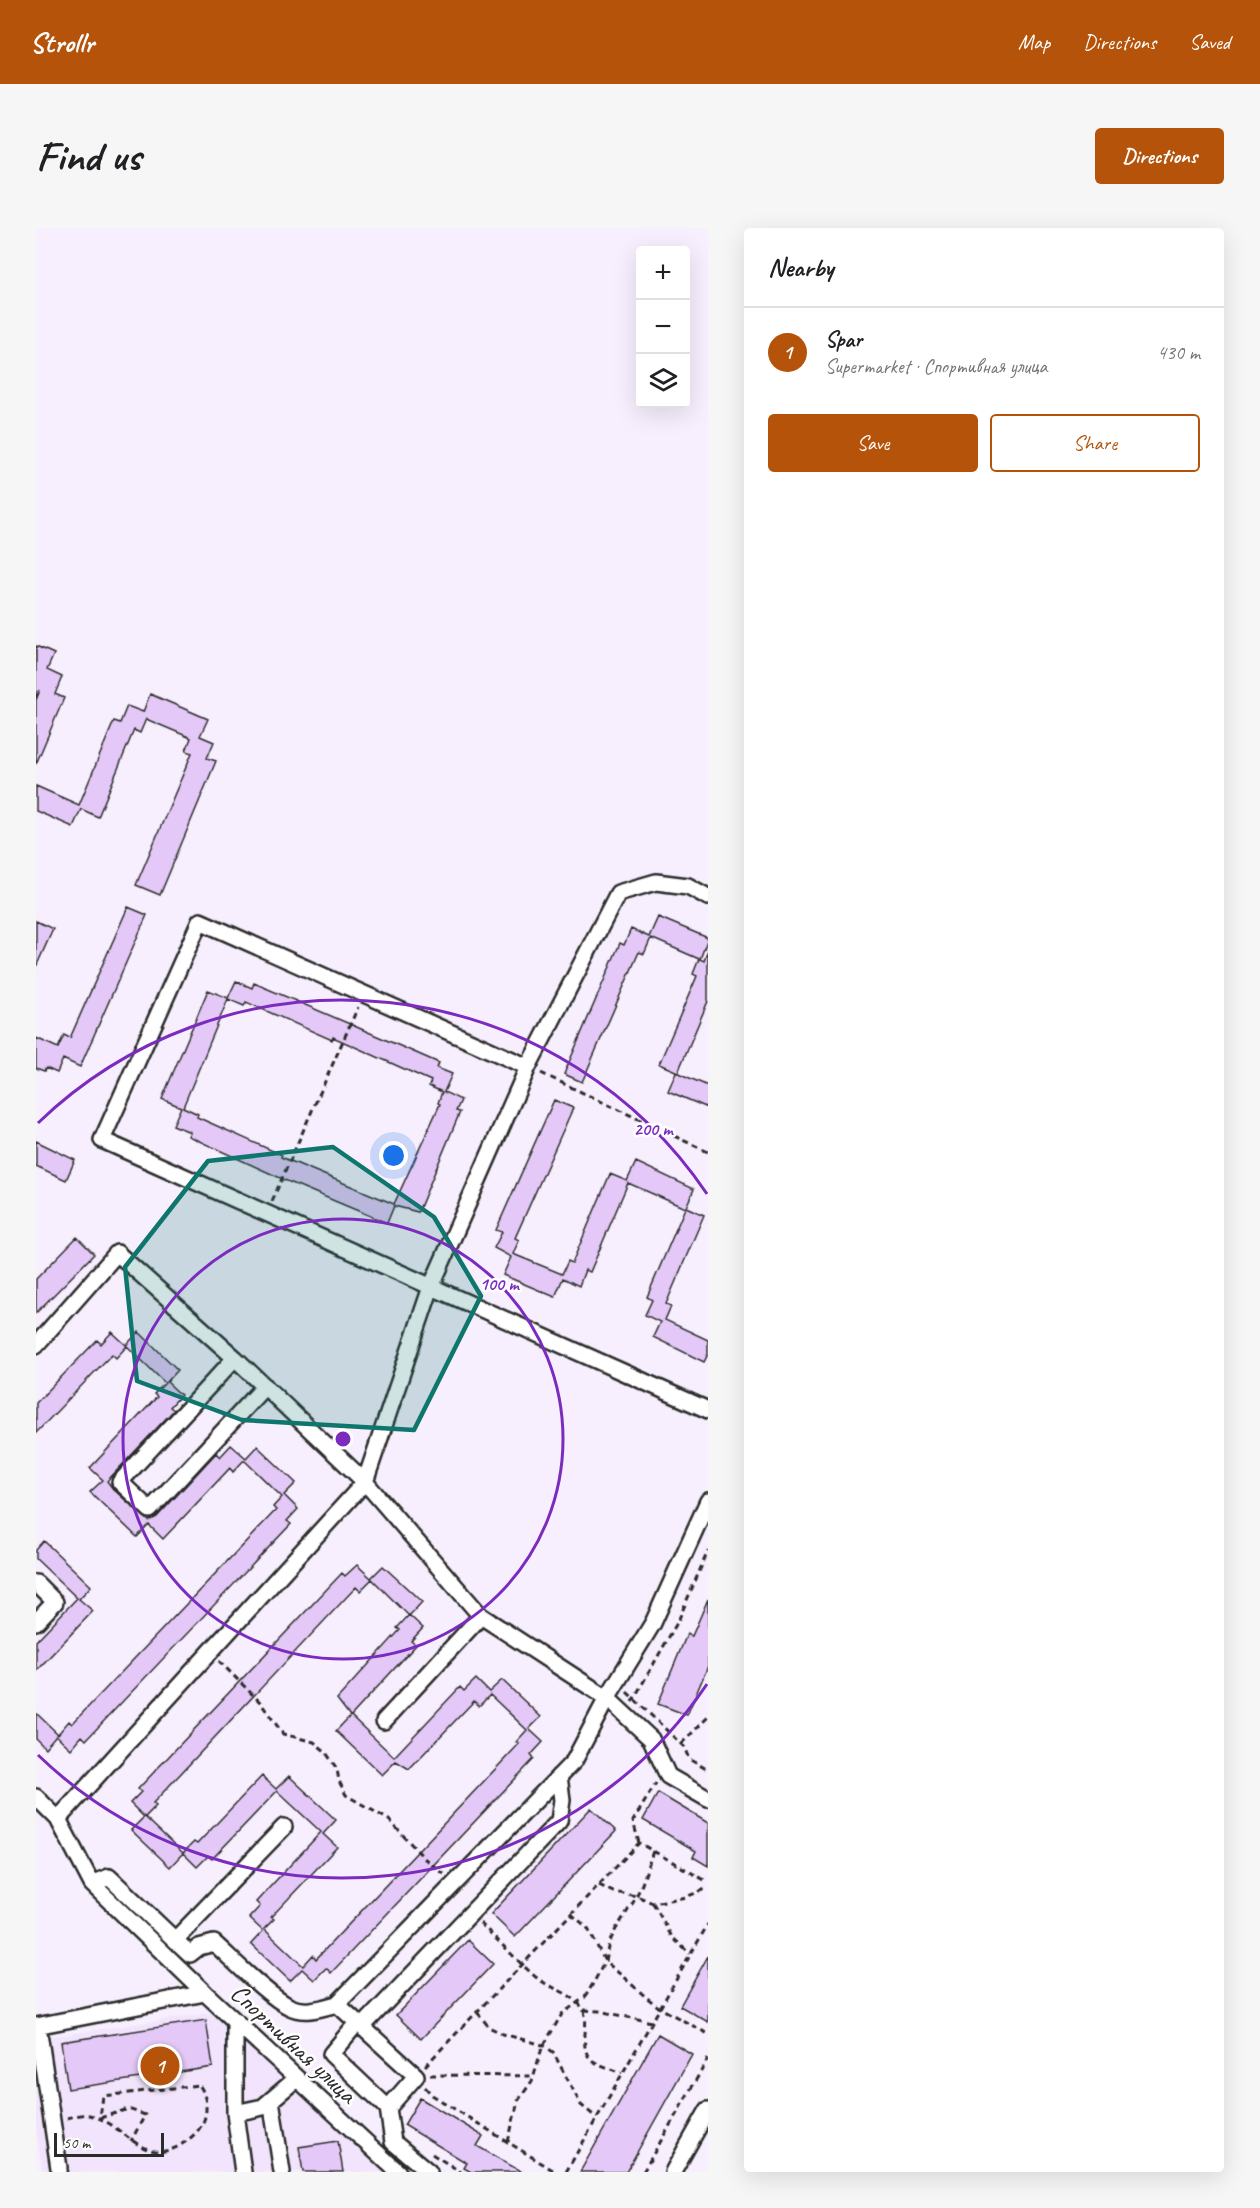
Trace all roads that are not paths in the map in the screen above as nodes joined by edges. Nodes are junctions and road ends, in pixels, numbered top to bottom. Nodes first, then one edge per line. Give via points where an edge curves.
1 (708, 897) edge
2 (528, 1067) junction
3 (431, 1287) junction
4 (36, 1345) edge
5 (235, 1358) junction
6 (265, 1386) junction
7 (708, 1410) edge
8 (365, 1482) junction
9 (708, 1501) edge
10 (36, 1583) edge
11 (481, 1616) junction
12 (36, 1622) edge
13 (607, 1698) junction
14 (384, 1721) dead end
15 (559, 1776) junction
16 (36, 1797) edge
17 (708, 1798) edge
18 (58, 1819) junction
19 (284, 1827) dead end
20 (92, 1884) junction
21 (175, 1940) junction
22 (205, 1993) junction
23 (337, 2004) junction
24 (235, 2022) junction
25 (359, 2025) junction
26 (37, 2026) edge
27 (296, 2079) junction
28 (271, 2100) junction
29 (388, 2108) junction
30 (708, 2110) edge
31 (235, 2112) junction
32 (59, 2168) dead end
33 (243, 2172) edge
34 (282, 2172) edge
35 (398, 2172) edge
36 (429, 2172) edge
37 (673, 2172) edge

1 - 2 street via 688,886 656,882 618,893
2 - 3 street
2 - 3 street via 200,921 102,1140
3 - 7 street
3 - 8 street
4 - 5 street via 117,1253
5 - 6 street
5 - 6 street via 120,1482 150,1510
6 - 8 street
8 - 11 street
8 - 18 street
9 - 13 street via 653,1623
10 - 12 street via 55,1602
11 - 13 street
11 - 14 street
13 - 15 street via 574,1761
13 - 17 street via 651,1739 668,1776
15 - 23 street
15 - 25 street via 559,1821
16 - 18 street
18 - 20 street
19 - 21 street
20 - 21 street via 109,1877
20 - 22 street
21 - 23 street via 190,1954 214,1942 291,2008 314,2010
22 - 24 street, Спортивная улица
22 - 26 street, Спортивная улица
23 - 25 street
24 - 27 street, Спортивная улица
24 - 31 street
25 - 29 street via 331,2054
25 - 29 street via 416,2076
26 - 32 street
27 - 28 street
27 - 35 street, Спортивная улица
28 - 31 street via 263,2107
28 - 34 street
29 - 36 street via 393,2142
30 - 37 street
31 - 33 street

